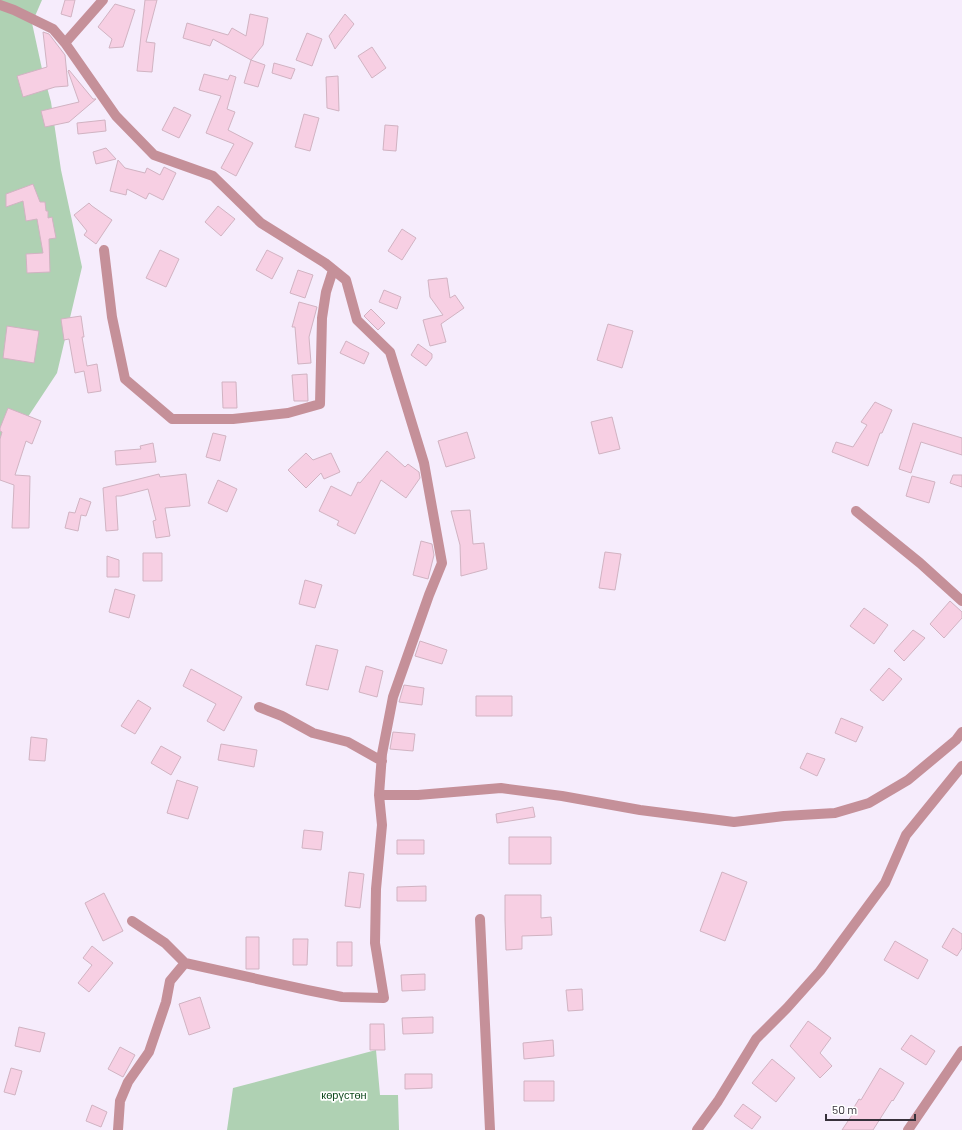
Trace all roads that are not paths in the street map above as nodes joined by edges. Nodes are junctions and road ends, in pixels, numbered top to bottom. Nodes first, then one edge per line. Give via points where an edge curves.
1 (103, 0) edge
2 (0, 6) edge
3 (65, 43) junction
4 (104, 250) dead end
5 (333, 270) junction
6 (856, 511) dead end
7 (962, 601) edge
8 (259, 707) dead end
9 (962, 732) edge
10 (382, 761) junction
11 (962, 766) edge
12 (379, 795) junction
13 (480, 919) dead end
14 (132, 921) dead end
15 (186, 962) junction
16 (962, 1051) edge
17 (118, 1130) edge
18 (490, 1130) edge
19 (697, 1130) edge
20 (908, 1130) edge

1 - 3 street
2 - 3 street via 53,29
3 - 5 street via 116,116 154,155 213,176 261,223
4 - 5 street via 112,318 126,379 172,419 264,416 288,413 320,404 322,318
5 - 10 street via 346,280 357,320 390,352 424,463 442,563 392,697
6 - 7 street
8 - 10 street via 313,733 348,742
9 - 12 street via 908,780 869,803 835,813 734,822 501,788 418,795
10 - 12 street
11 - 19 street via 906,835 885,883 820,971 756,1039
12 - 15 street via 382,825 376,889 375,943 384,998 342,997
13 - 18 street
14 - 15 street via 166,943
15 - 17 street via 170,981 166,1002 149,1052 128,1082 120,1101
16 - 20 street

